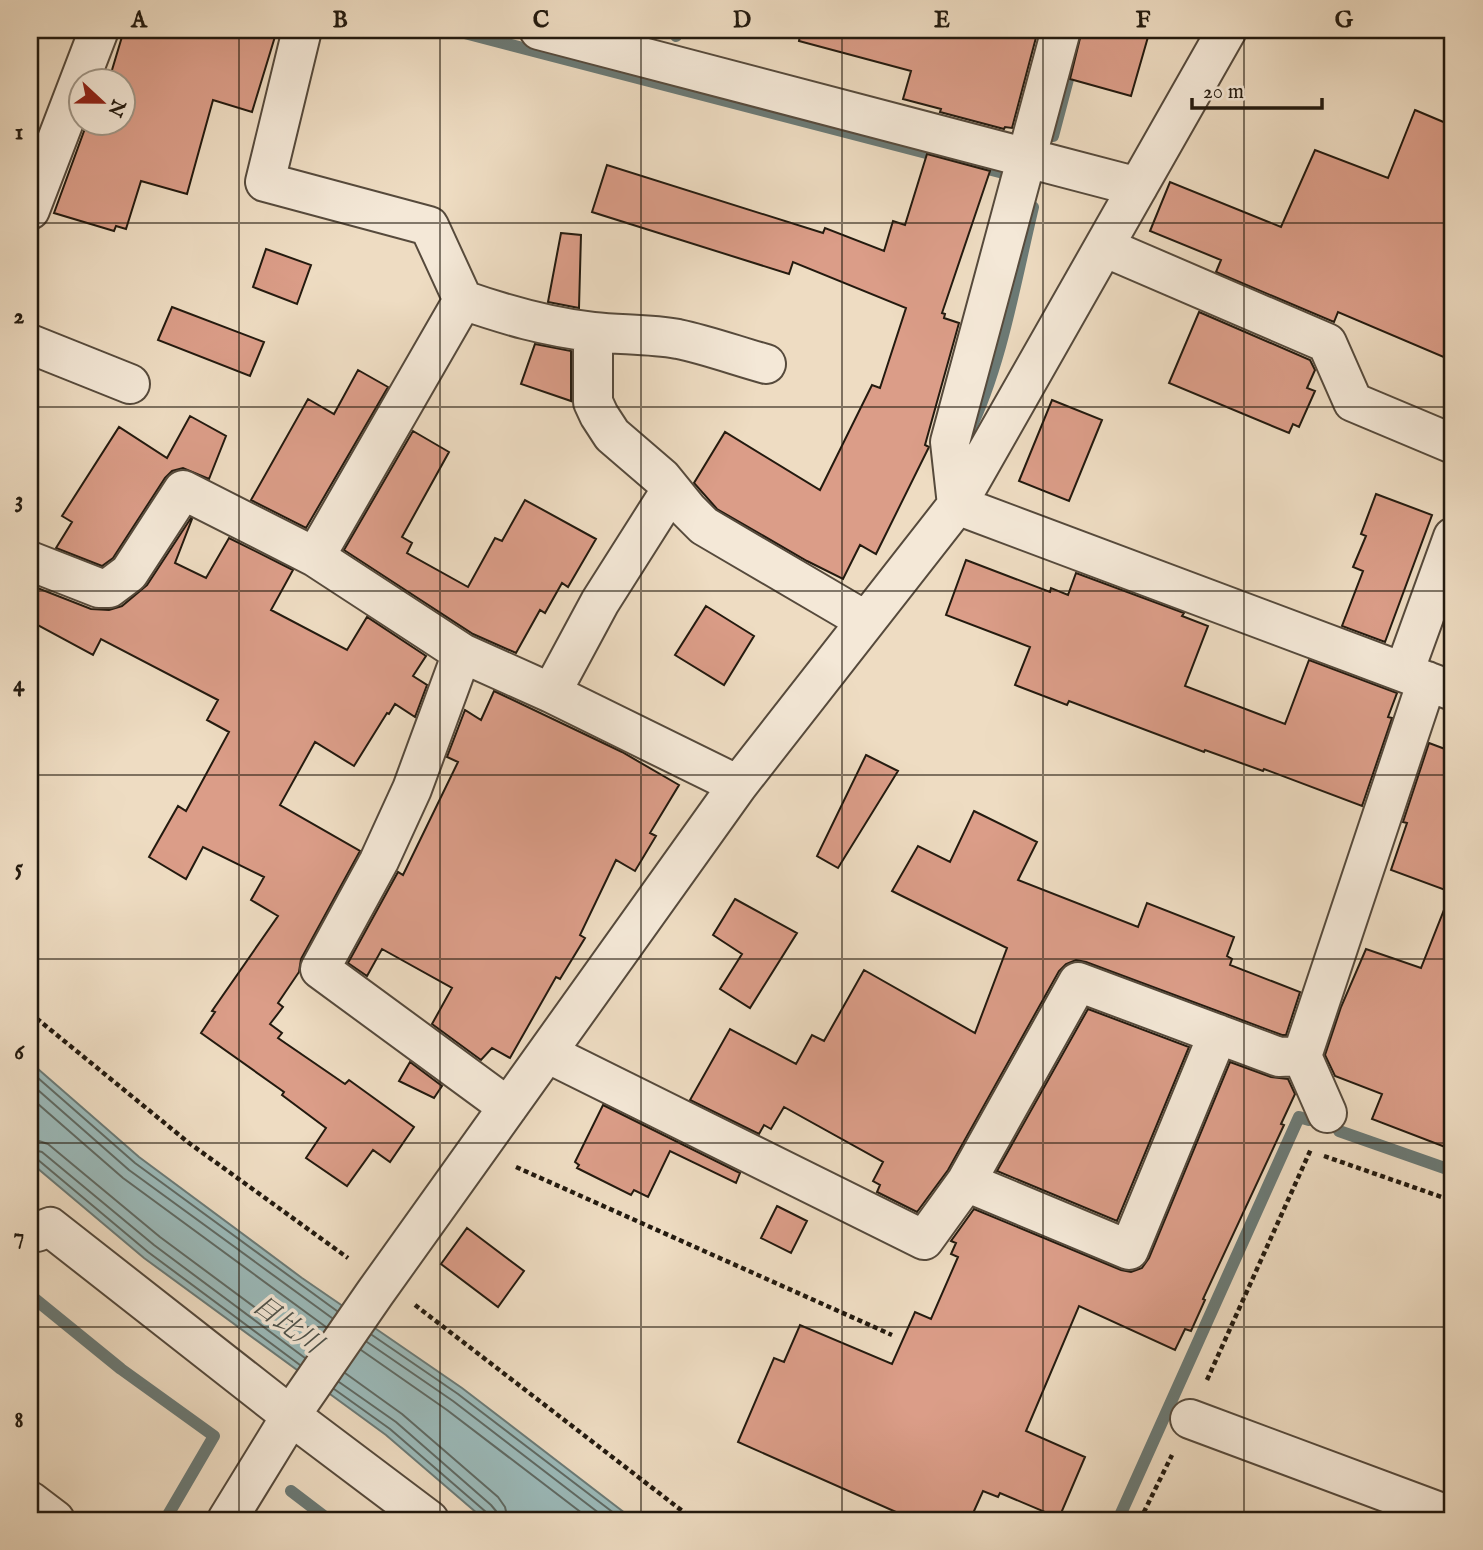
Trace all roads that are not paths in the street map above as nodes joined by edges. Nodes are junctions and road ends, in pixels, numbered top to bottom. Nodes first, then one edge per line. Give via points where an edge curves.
1 (99, 30) edge
2 (302, 30) edge
3 (539, 30) edge
4 (1062, 30) edge
5 (1227, 30) edge
6 (1026, 157) junction
7 (1138, 187) junction
8 (30, 210) edge
9 (1104, 247) junction
10 (463, 300) junction
11 (593, 332) junction
12 (30, 344) edge
13 (766, 364) dead end
14 (130, 384) dead end
15 (1453, 444) edge
16 (671, 490) junction
17 (957, 505) junction
18 (1453, 537) edge
19 (315, 557) junction
20 (30, 561) edge
21 (866, 621) junction
22 (462, 653) junction
23 (1428, 681) edge
24 (551, 693) junction
25 (738, 785) junction
26 (1218, 1034) junction
27 (547, 1053) junction
28 (1302, 1056) junction
29 (508, 1107) junction
30 (1327, 1112) road end
31 (966, 1182) junction
32 (30, 1230) edge
33 (294, 1411) junction
34 (1190, 1419) road end
35 (30, 1501) edge
36 (1453, 1517) edge
37 (54, 1520) edge
38 (228, 1520) edge
39 (429, 1520) edge

1 - 8 street
2 - 10 street via 265,182 429,226
3 - 6 street
4 - 6 street
5 - 7 street
6 - 7 street
6 - 17 street via 950,442
7 - 9 street
9 - 15 street via 1327,343 1353,402
9 - 17 street
10 - 11 street via 540,324
10 - 19 street
11 - 13 street via 678,339
11 - 16 street via 593,402 598,415 612,435
12 - 14 street
16 - 21 street via 704,526
16 - 24 street via 600,602
17 - 21 street
17 - 23 street
18 - 23 street
19 - 20 street via 183,490 128,573 109,588
19 - 22 street
21 - 25 street
22 - 24 street
22 - 29 street via 406,801 320,969
23 - 28 street
24 - 25 street
25 - 27 street
26 - 28 street via 1279,1057
26 - 31 street via 1078,982
26 - 31 street via 1129,1250
27 - 29 street
27 - 31 street via 923,1240
28 - 30 street
29 - 33 street
32 - 33 street via 50,1227
33 - 38 street
33 - 39 street
34 - 36 street
35 - 37 street

